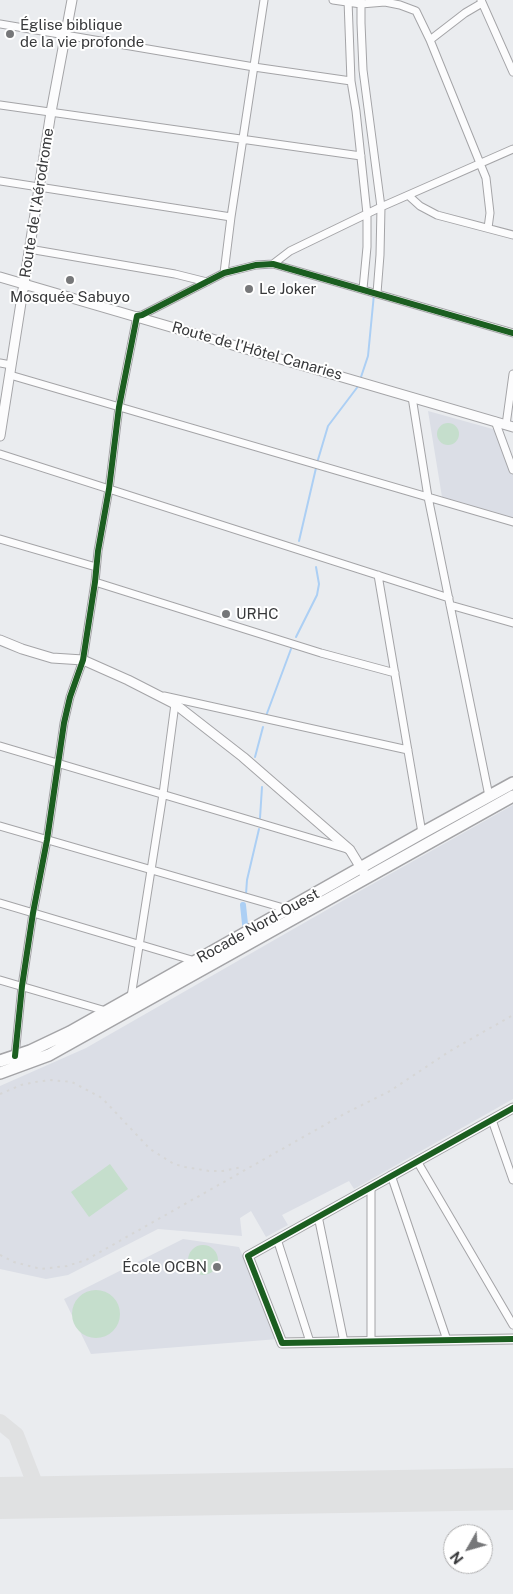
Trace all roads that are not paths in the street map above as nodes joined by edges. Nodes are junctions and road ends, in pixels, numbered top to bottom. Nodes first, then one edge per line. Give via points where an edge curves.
1 (72, 0) edge
2 (264, 0) edge
3 (333, 0) edge
4 (348, 1) edge
5 (482, 1) edge
6 (361, 2) edge
7 (0, 24) edge
8 (65, 36) junction
9 (430, 40) junction
10 (254, 67) junction
11 (513, 72) edge
12 (351, 81) junction
13 (0, 105) edge
14 (51, 112) junction
15 (243, 139) junction
16 (513, 149) edge
17 (361, 156) junction
18 (480, 164) junction
19 (0, 182) edge
20 (39, 188) junction
21 (409, 196) junction
22 (381, 207) junction
23 (367, 214) junction
24 (231, 217) junction
25 (488, 228) junction
26 (513, 236) edge
27 (29, 250) junction
28 (274, 264) junction
29 (224, 274) junction
30 (0, 277) edge
31 (208, 282) junction
32 (24, 284) junction
33 (363, 289) junction
34 (377, 293) junction
35 (137, 316) junction
36 (513, 333) edge
37 (0, 363) edge
38 (11, 366) junction
39 (513, 374) edge
40 (10, 375) junction
41 (412, 397) junction
42 (119, 407) junction
43 (495, 421) junction
44 (510, 426) edge
45 (0, 436) edge
46 (0, 454) edge
47 (513, 470) edge
48 (109, 489) junction
49 (428, 497) junction
50 (513, 522) edge
51 (0, 539) edge
52 (96, 567) junction
53 (378, 575) junction
54 (95, 582) junction
55 (450, 601) junction
56 (513, 623) edge
57 (0, 640) edge
58 (83, 660) junction
59 (395, 673) junction
60 (159, 695) junction
61 (174, 704) junction
62 (0, 746) edge
63 (408, 750) junction
64 (58, 764) junction
65 (513, 783) edge
66 (163, 794) junction
67 (489, 796) junction
68 (513, 796) edge
69 (0, 826) edge
70 (422, 833) junction
71 (47, 840) junction
72 (350, 850) junction
73 (151, 869) junction
74 (364, 873) junction
75 (0, 903) edge
76 (287, 909) junction
77 (33, 913) junction
78 (139, 944) junction
79 (195, 961) junction
80 (0, 980) edge
81 (22, 986) junction
82 (131, 996) junction
83 (106, 1011) junction
84 (0, 1054) edge
85 (14, 1056) junction
86 (0, 1061) edge
87 (0, 1073) edge
88 (513, 1108) edge
89 (492, 1120) junction
90 (418, 1161) junction
91 (391, 1175) junction
92 (513, 1180) edge
93 (371, 1187) junction
94 (318, 1216) junction
95 (277, 1239) junction
96 (513, 1325) edge
97 (513, 1339) edge
98 (447, 1340) junction
99 (310, 1342) junction
100 (344, 1342) junction
101 (371, 1342) junction

1 - 8 street, Route de l'Aérodrome
2 - 10 street
3 - 4 street
4 - 6 street
4 - 12 street
5 - 9 street
5 - 11 street
6 - 9 street via 400,4 413,9
6 - 22 street via 363,70
7 - 8 street
8 - 10 street
8 - 14 street, Route de l'Aérodrome
9 - 18 street
10 - 12 street
10 - 15 street
12 - 17 street
13 - 14 street
14 - 15 street
14 - 20 street, Route de l'Aérodrome
15 - 17 street
15 - 24 street
16 - 18 street
17 - 23 street
18 - 21 street
18 - 25 street via 489,196
19 - 20 street
20 - 24 street
20 - 27 street, Route de l'Aérodrome
21 - 22 street
21 - 25 street via 437,215
22 - 23 street
22 - 34 street
23 - 28 street via 290,251
23 - 33 street
24 - 29 street
25 - 26 street
27 - 31 street
27 - 32 street, Route de l'Aérodrome
28 - 29 street via 256,265
28 - 33 street
29 - 31 street
30 - 32 street, Route de l'Hôtel Canaries
31 - 35 street
32 - 35 street, Route de l'Hôtel Canaries
32 - 38 street, Route de l'Aérodrome
33 - 34 street
34 - 36 street
35 - 41 street, Route de l'Hôtel Canaries
35 - 42 street
37 - 38 street
38 - 40 street, Route de l'Aérodrome
39 - 44 street
40 - 42 street
40 - 45 street, Route de l'Aérodrome
41 - 43 street, Route de l'Hôtel Canaries
41 - 49 street
42 - 48 street
42 - 49 street
43 - 44 street, Route de l'Hôtel Canaries
43 - 47 street
46 - 48 street
48 - 52 street
48 - 53 street
49 - 50 street
49 - 55 street
51 - 52 street
52 - 54 street
53 - 55 street
53 - 59 street
54 - 58 street
54 - 59 street
55 - 56 street
55 - 67 street
57 - 58 street via 52,658
58 - 60 street
58 - 64 street via 70,697
59 - 63 street
60 - 61 street
60 - 63 street
61 - 66 street
61 - 72 street via 272,780
62 - 64 street
63 - 70 street
64 - 66 street
64 - 71 street
65 - 67 main road, Rocade Nord-Ouest
66 - 72 street
66 - 73 street
67 - 70 main road, Rocade Nord-Ouest
68 - 74 main road, Rocade Nord-Ouest
69 - 71 street
70 - 74 main road, Rocade Nord-Ouest
71 - 73 street
71 - 77 street
72 - 74 street
73 - 76 street
73 - 78 street
74 - 76 main road, Rocade Nord-Ouest
74 - 87 main road, Rocade Nord-Ouest via 49,1055
75 - 77 street
76 - 79 main road, Rocade Nord-Ouest
77 - 78 street
77 - 81 street
78 - 79 street
78 - 82 street
79 - 82 main road, Rocade Nord-Ouest
80 - 81 street
81 - 83 street
81 - 85 street
82 - 83 main road, Rocade Nord-Ouest
83 - 85 main road, Rocade Nord-Ouest via 55,1040
84 - 85 street
85 - 86 main road, Rocade Nord-Ouest
88 - 89 street
89 - 90 street
89 - 92 street
90 - 91 street
90 - 96 street
91 - 93 street
91 - 98 street
93 - 94 street
93 - 101 street
94 - 95 street
94 - 100 street
95 - 99 street
95 - 99 street via 248,1256 282,1343
97 - 98 street
98 - 101 street
99 - 100 street
100 - 101 street

